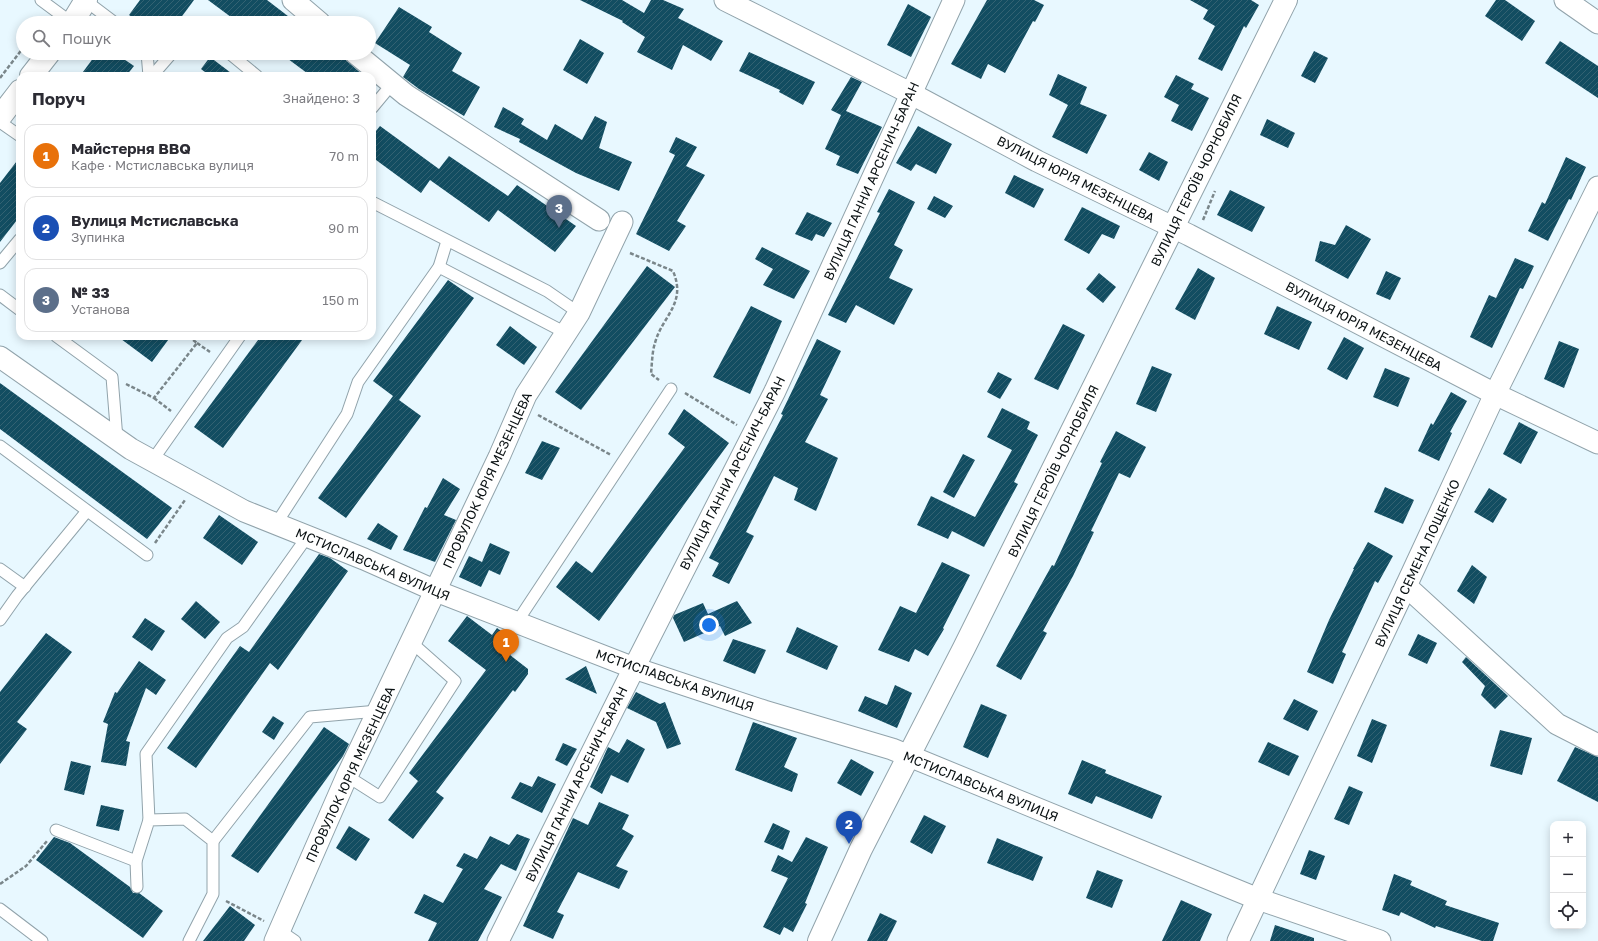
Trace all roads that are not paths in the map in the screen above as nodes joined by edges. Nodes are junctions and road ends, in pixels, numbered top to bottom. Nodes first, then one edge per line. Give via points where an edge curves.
1 (41, 0) edge
2 (86, 0) edge
3 (293, 0) edge
4 (725, 0) edge
5 (954, 0) edge
6 (1286, 0) edge
7 (1564, 0) edge
8 (63, 16) edge
9 (76, 16) edge
10 (106, 16) edge
11 (312, 16) edge
12 (1598, 23) edge
13 (44, 60) edge
14 (148, 60) edge
15 (166, 60) edge
16 (239, 60) edge
17 (364, 60) edge
18 (34, 72) edge
19 (149, 72) edge
20 (155, 72) edge
21 (253, 72) edge
22 (392, 84) junction
23 (910, 93) junction
24 (16, 96) edge
25 (376, 103) edge
26 (0, 117) edge
27 (0, 122) edge
28 (16, 133) edge
29 (1598, 187) edge
30 (376, 204) edge
31 (598, 220) dead end
32 (622, 222) dead end
33 (1173, 228) junction
34 (447, 241) junction
35 (16, 244) edge
36 (0, 263) edge
37 (439, 267) junction
38 (0, 295) edge
39 (16, 307) edge
40 (579, 313) junction
41 (566, 333) junction
42 (61, 340) edge
43 (237, 340) edge
44 (0, 357) edge
45 (671, 389) road end
46 (1494, 394) junction
47 (117, 439) junction
48 (1598, 443) edge
49 (0, 446) edge
50 (152, 461) junction
51 (87, 510) junction
52 (276, 524) junction
53 (307, 537) junction
54 (147, 555) road end
55 (0, 569) edge
56 (1406, 586) junction
57 (24, 587) junction
58 (436, 591) junction
59 (0, 620) edge
60 (517, 622) junction
61 (411, 642) junction
62 (634, 668) junction
63 (378, 711) junction
64 (1598, 745) edge
65 (909, 756) junction
66 (347, 776) junction
67 (149, 820) junction
68 (56, 830) road end
69 (213, 841) junction
70 (136, 861) junction
71 (137, 887) dead end
72 (1258, 899) junction
73 (0, 909) edge
74 (283, 937) edge
75 (42, 941) edge
76 (189, 941) edge
77 (498, 941) edge
78 (819, 941) edge
79 (1238, 941) edge
80 (1380, 941) edge

1 - 8 lane
2 - 9 main road
2 - 10 lane
3 - 11 street
4 - 23 street, ВУЛИЦЯ ЮРІЯ МЕЗЕНЦЕВА
5 - 23 street, ВУЛИЦЯ ГАННИ АРСЕНИЧ-БАРАН
6 - 33 main road, ВУЛИЦЯ ГЕРОЇВ ЧОРНОБИЛЯ
7 - 12 street
13 - 18 main road
14 - 19 lane
15 - 20 lane
16 - 21 lane
17 - 22 street
22 - 25 lane
22 - 31 street
23 - 33 street, ВУЛИЦЯ ЮРІЯ МЕЗЕНЦЕВА via 1037,161
23 - 62 street, ВУЛИЦЯ ГАННИ АРСЕНИЧ-БАРАН via 775,391
24 - 26 main road
27 - 28 lane
29 - 46 street, ВУЛИЦЯ СЕМЕНА ЛОЩЕНКО
30 - 34 lane
32 - 40 street, ПРОВУЛОК ЮРІЯ МЕЗЕНЦЕВА
33 - 46 street, ВУЛИЦЯ ЮРІЯ МЕЗЕНЦЕВА
33 - 65 main road, ВУЛИЦЯ ГЕРОЇВ ЧОРНОБИЛЯ
34 - 37 lane
34 - 40 lane via 547,291
35 - 36 lane
37 - 41 lane
37 - 52 lane via 358,382 347,414
38 - 39 lane
40 - 41 street, ПРОВУЛОК ЮРІЯ МЕЗЕНЦЕВА
41 - 58 street, ПРОВУЛОК ЮРІЯ МЕЗЕНЦЕВА via 526,395
42 - 47 lane via 112,377
43 - 50 lane
44 - 47 street, МСТИСЛАВСЬКА ВУЛИЦЯ
45 - 60 lane
46 - 48 street, ВУЛИЦЯ ЮРІЯ МЕЗЕНЦЕВА
46 - 56 street, ВУЛИЦЯ СЕМЕНА ЛОЩЕНКО
47 - 50 street, МСТИСЛАВСЬКА ВУЛИЦЯ
49 - 51 lane
50 - 52 street, МСТИСЛАВСЬКА ВУЛИЦЯ via 244,511
51 - 54 lane
51 - 57 lane
52 - 53 street, МСТИСЛАВСЬКА ВУЛИЦЯ
53 - 58 street, МСТИСЛАВСЬКА ВУЛИЦЯ
53 - 67 lane via 243,627 227,638 146,754
55 - 57 lane
56 - 64 street via 1557,724
56 - 72 street, ВУЛИЦЯ СЕМЕНА ЛОЩЕНКО
57 - 59 lane
58 - 60 street, МСТИСЛАВСЬКА ВУЛИЦЯ
58 - 61 street, ПРОВУЛОК ЮРІЯ МЕЗЕНЦЕВА
60 - 62 street, МСТИСЛАВСЬКА ВУЛИЦЯ
61 - 63 street, ПРОВУЛОК ЮРІЯ МЕЗЕНЦЕВА
61 - 66 lane via 455,681 380,797
62 - 65 street, МСТИСЛАВСЬКА ВУЛИЦЯ
62 - 77 street, ВУЛИЦЯ ГАННИ АРСЕНИЧ-БАРАН
63 - 66 street, ПРОВУЛОК ЮРІЯ МЕЗЕНЦЕВА
63 - 69 lane via 310,717
65 - 72 street, МСТИСЛАВСЬКА ВУЛИЦЯ
65 - 78 main road, ВУЛИЦЯ ГЕРОЇВ ЧОРНОБИЛЯ via 861,850
66 - 74 street, ПРОВУЛОК ЮРІЯ МЕЗЕНЦЕВА
67 - 69 lane via 185,819
67 - 70 lane
68 - 70 lane
69 - 76 lane via 213,894
70 - 71 lane
72 - 79 street, ВУЛИЦЯ СЕМЕНА ЛОЩЕНКО
72 - 80 street, МСТИСЛАВСЬКА ВУЛИЦЯ
73 - 75 lane

